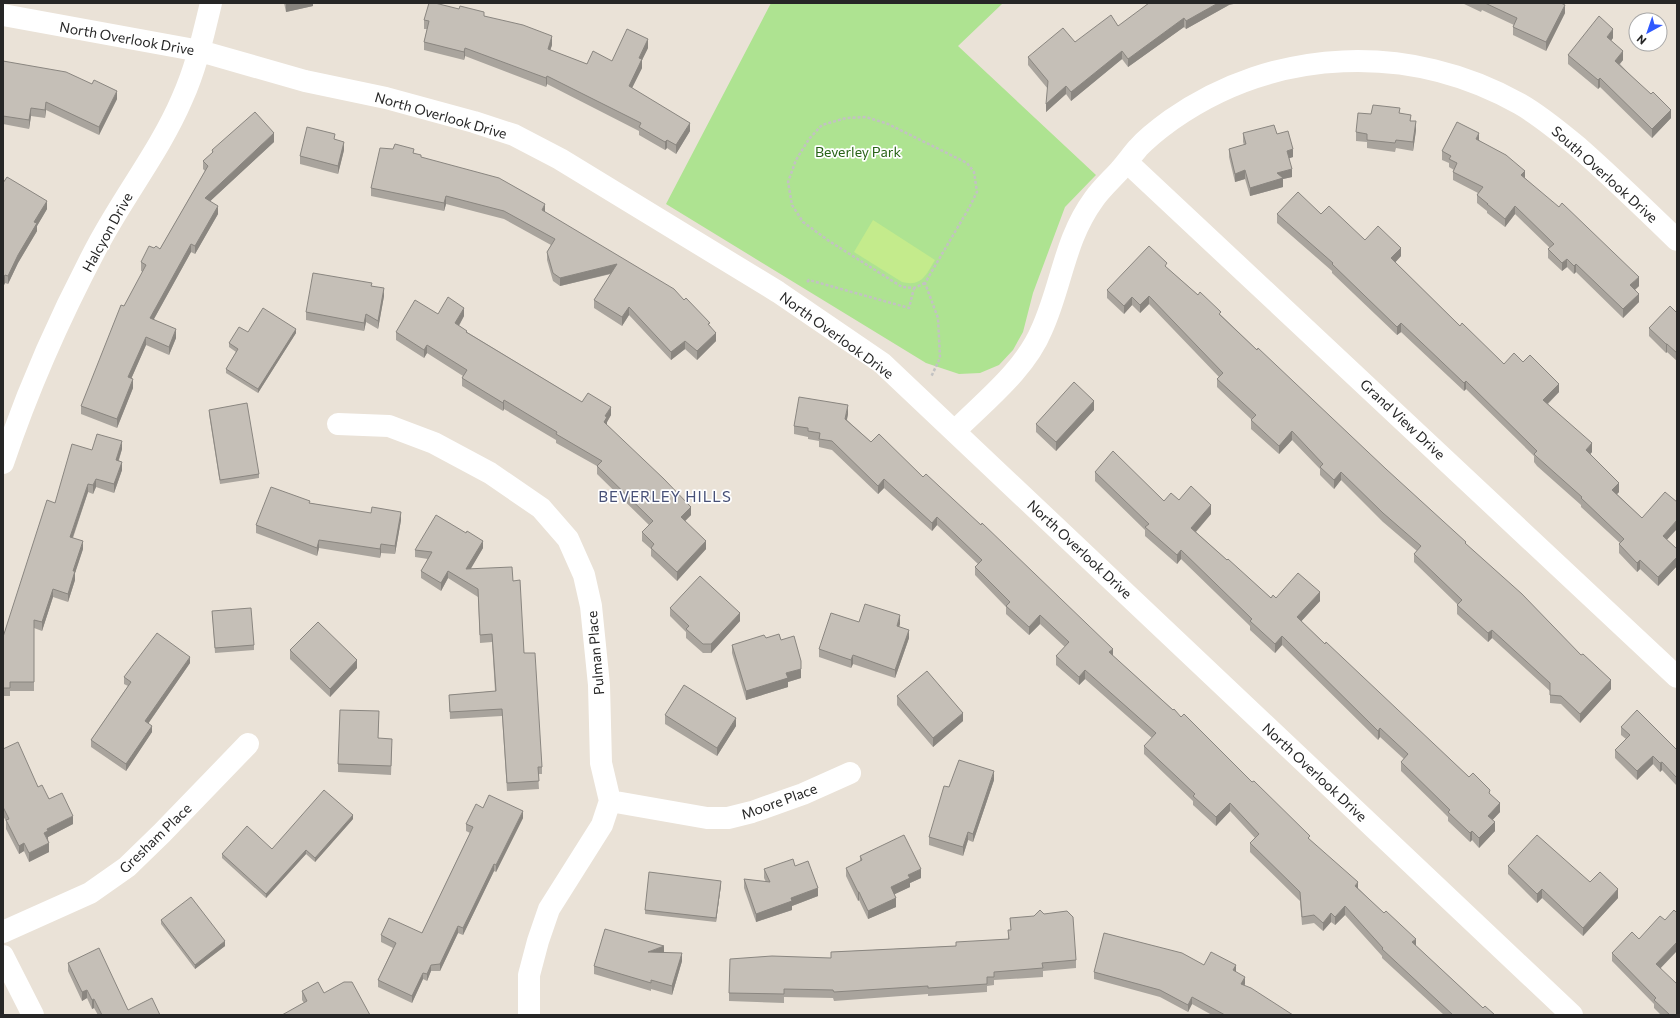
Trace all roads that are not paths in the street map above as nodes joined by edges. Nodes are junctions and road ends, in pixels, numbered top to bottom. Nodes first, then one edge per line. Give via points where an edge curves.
1 (211, 3) edge
2 (3, 15) edge
3 (200, 51) junction
4 (1127, 162) junction
5 (1677, 240) edge
6 (338, 424) dead end
7 (954, 431) junction
8 (3, 463) edge
9 (1674, 669) edge
10 (248, 744) dead end
11 (850, 773) dead end
12 (610, 801) junction
13 (3, 932) edge
14 (3, 956) edge
15 (33, 1015) edge
16 (529, 1015) edge
17 (1572, 1015) edge

1 - 3 street, Halcyon Drive
2 - 3 street, North Overlook Drive
3 - 7 street, North Overlook Drive via 305,81 386,98 474,122 514,135 560,158 794,303 882,363
3 - 8 street, Halcyon Drive via 182,99 101,240 62,318 21,411
4 - 5 street, South Overlook Drive via 1139,146 1171,120 1204,99 1242,82 1316,63 1355,60 1398,63 1438,70 1499,93 1522,105 1559,131 1606,171
4 - 7 street, South Overlook Drive via 1095,198 1080,220 1066,251 1042,329 1026,360
4 - 9 street, Grand View Drive
6 - 12 street, Pulman Place via 389,426 434,443 490,473 541,508 568,539 584,575 591,606 600,685 601,763
7 - 17 street, North Overlook Drive
10 - 13 street, Gresham Place via 127,867 90,893
11 - 12 street, Moore Place via 796,797 728,818 707,818
12 - 16 street via 602,825 549,909 529,975
14 - 15 street

